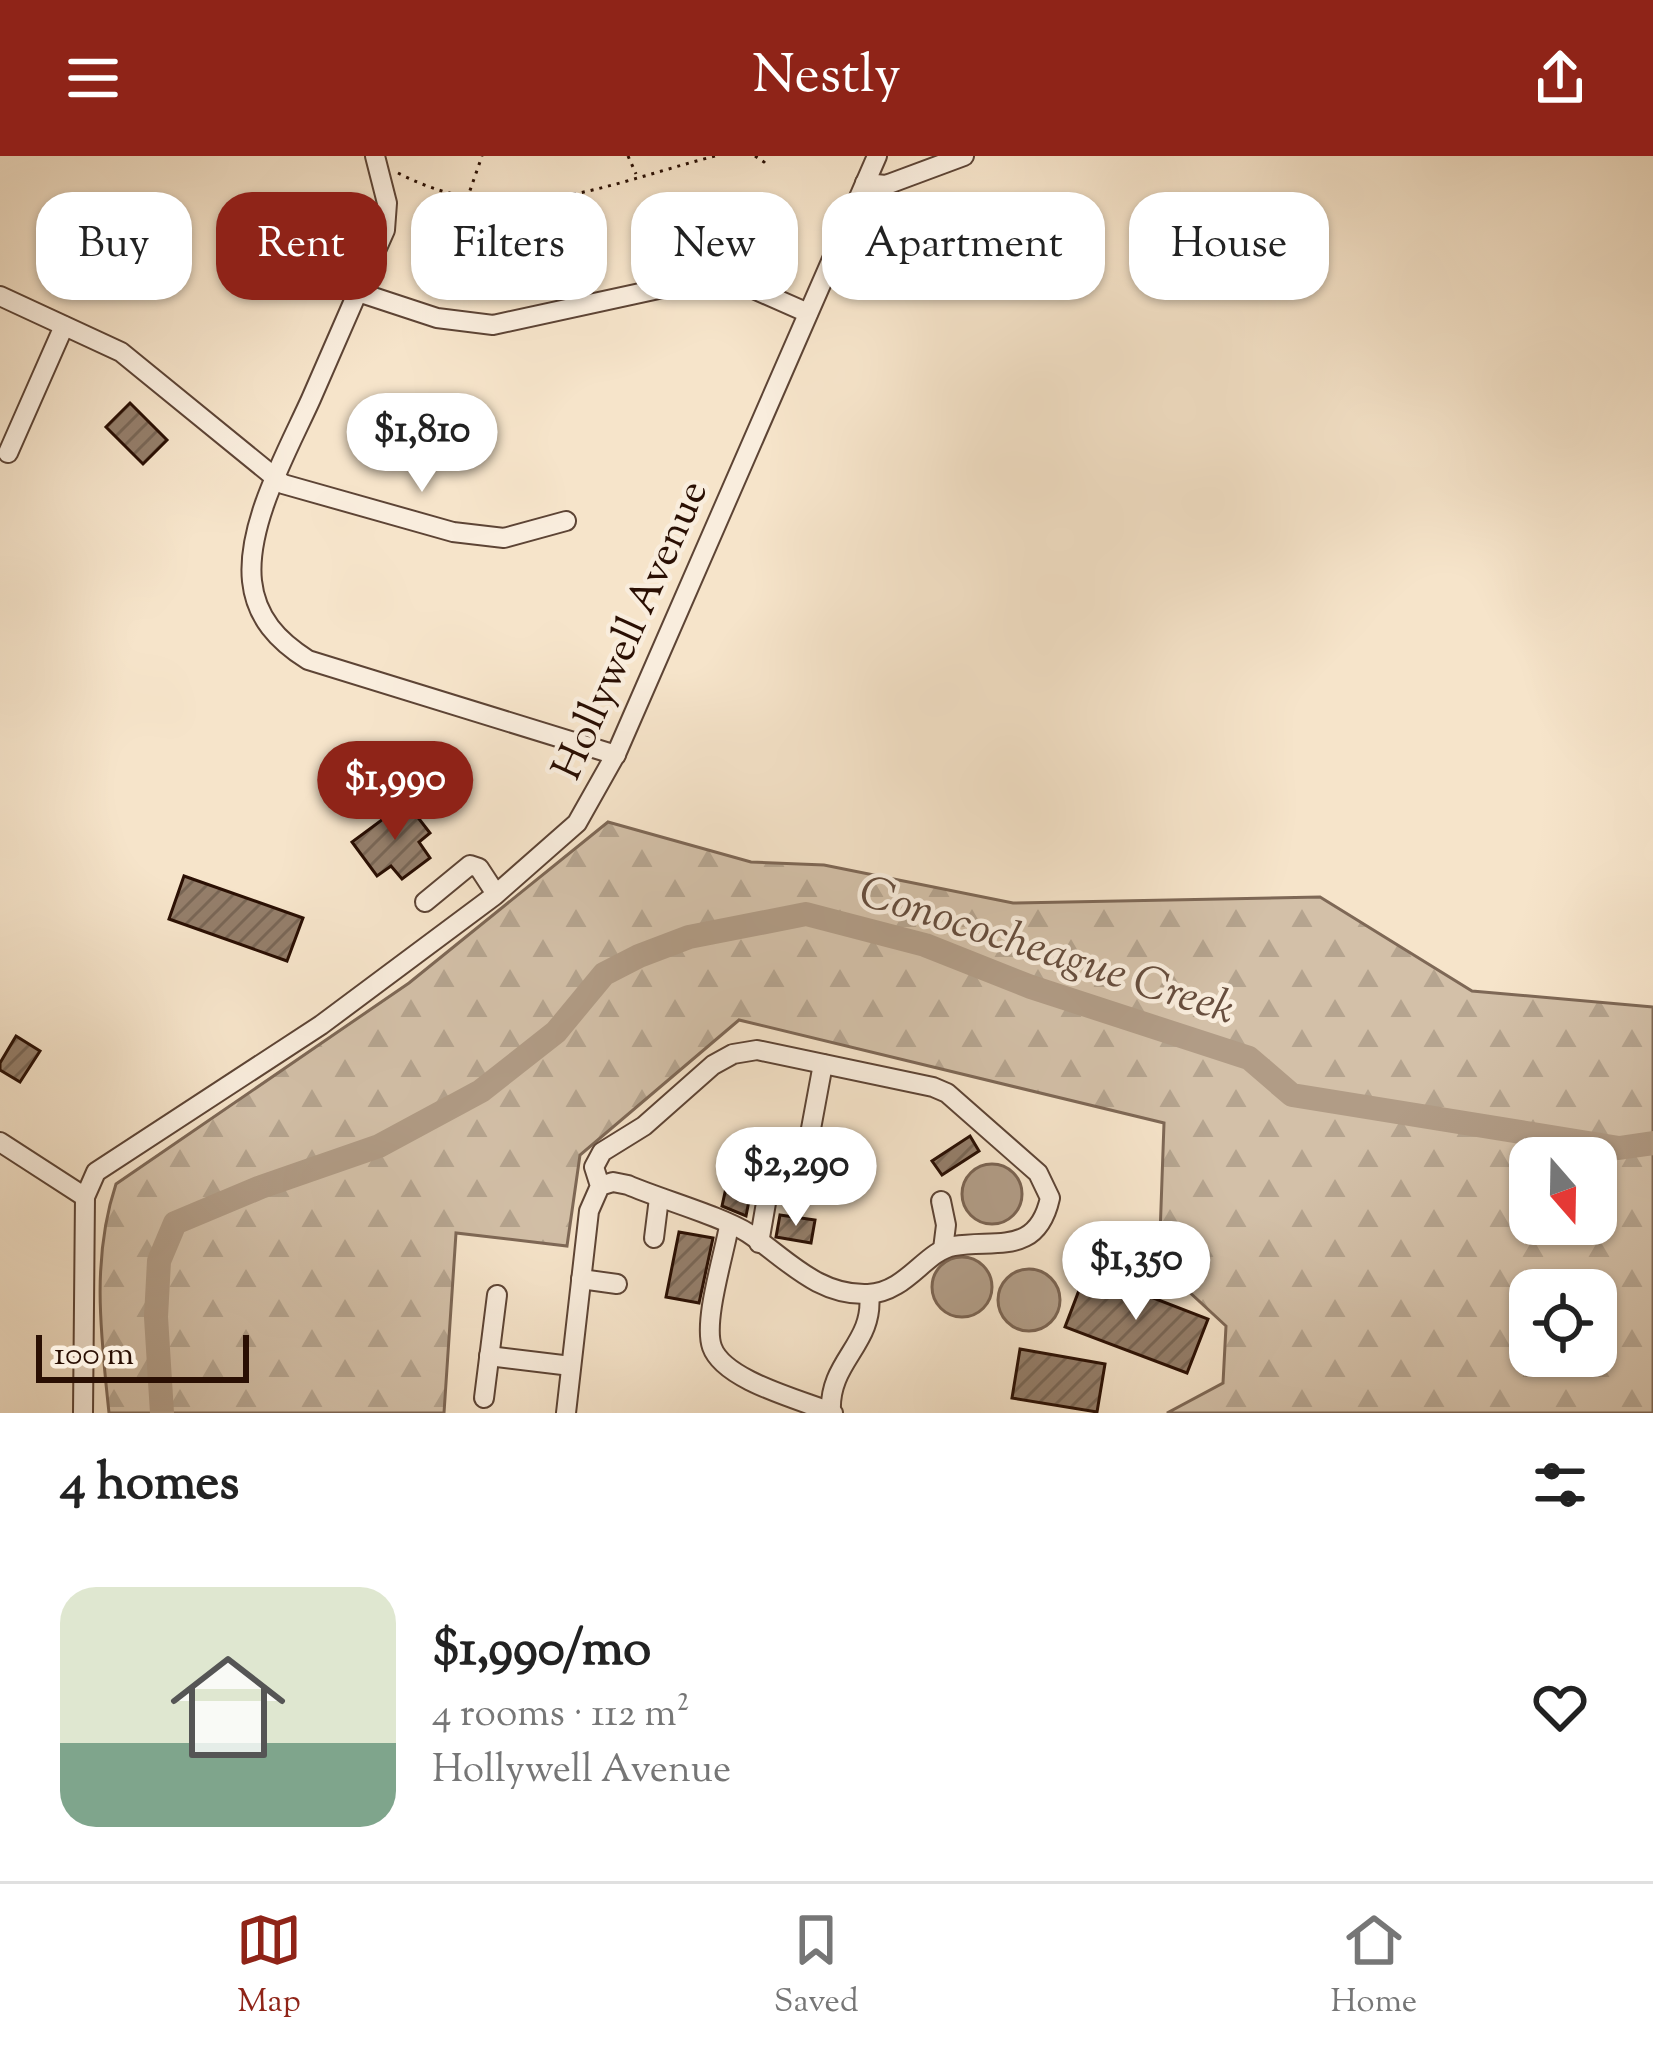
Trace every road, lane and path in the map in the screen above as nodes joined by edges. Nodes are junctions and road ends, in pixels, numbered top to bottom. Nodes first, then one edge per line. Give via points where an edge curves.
1 (482, 156) edge
2 (628, 156) edge
3 (715, 156) edge
4 (754, 156) edge
5 (767, 156) edge
6 (877, 156) edge
7 (964, 156) edge
8 (376, 159) edge
9 (637, 176) junction
10 (865, 183) junction
11 (384, 192) edge
12 (441, 192) edge
13 (470, 192) edge
14 (586, 192) edge
15 (0, 296) edge
16 (354, 300) edge
17 (382, 300) edge
18 (808, 313) junction
19 (64, 326) junction
20 (8, 453) dead end
21 (275, 480) junction
22 (566, 521) dead end
23 (616, 755) junction
24 (496, 894) junction
25 (425, 902) dead end
26 (823, 1064) junction
27 (0, 1142) edge
28 (600, 1186) junction
29 (85, 1197) junction
30 (659, 1198) junction
31 (940, 1201) dead end
32 (729, 1226) junction
33 (654, 1238) dead end
34 (759, 1243) junction
35 (943, 1249) junction
36 (581, 1279) junction
37 (617, 1284) dead end
38 (869, 1294) junction
39 (497, 1295) dead end
40 (489, 1356) junction
41 (571, 1366) junction
42 (484, 1398) dead end
43 (82, 1413) edge
44 (566, 1413) edge
45 (832, 1413) edge

1 - 13 path
2 - 9 path
3 - 9 path
4 - 5 path
6 - 10 street, Hollywell Avenue
7 - 10 street via 886,185
8 - 11 street
8 - 12 path
9 - 14 path
10 - 18 street, Hollywell Avenue
15 - 19 street
16 - 21 street
17 - 18 street via 493,325 700,280 749,287
18 - 23 street, Hollywell Avenue
19 - 20 street
19 - 21 street via 122,352
21 - 22 street via 453,532 504,538
21 - 23 street via 251,579 258,612 283,645 308,660
23 - 24 street, Hollywell Avenue via 577,823
24 - 25 street via 470,865
24 - 29 street, Hollywell Avenue via 321,1025 96,1172
26 - 28 street via 758,1050 733,1054 602,1152 594,1167
26 - 34 street via 805,1160 776,1148
26 - 35 street via 947,1093 1046,1184 1047,1212 1021,1240
27 - 29 street
28 - 30 street via 614,1182
28 - 36 street
29 - 43 street
30 - 32 street
30 - 33 street
31 - 35 street
32 - 34 street
32 - 45 street via 711,1346 734,1372
34 - 38 street via 800,1275
35 - 38 street via 900,1284
36 - 37 street
36 - 41 street
38 - 45 street via 868,1325 834,1378
39 - 40 street
40 - 41 street
40 - 42 street
41 - 44 street

